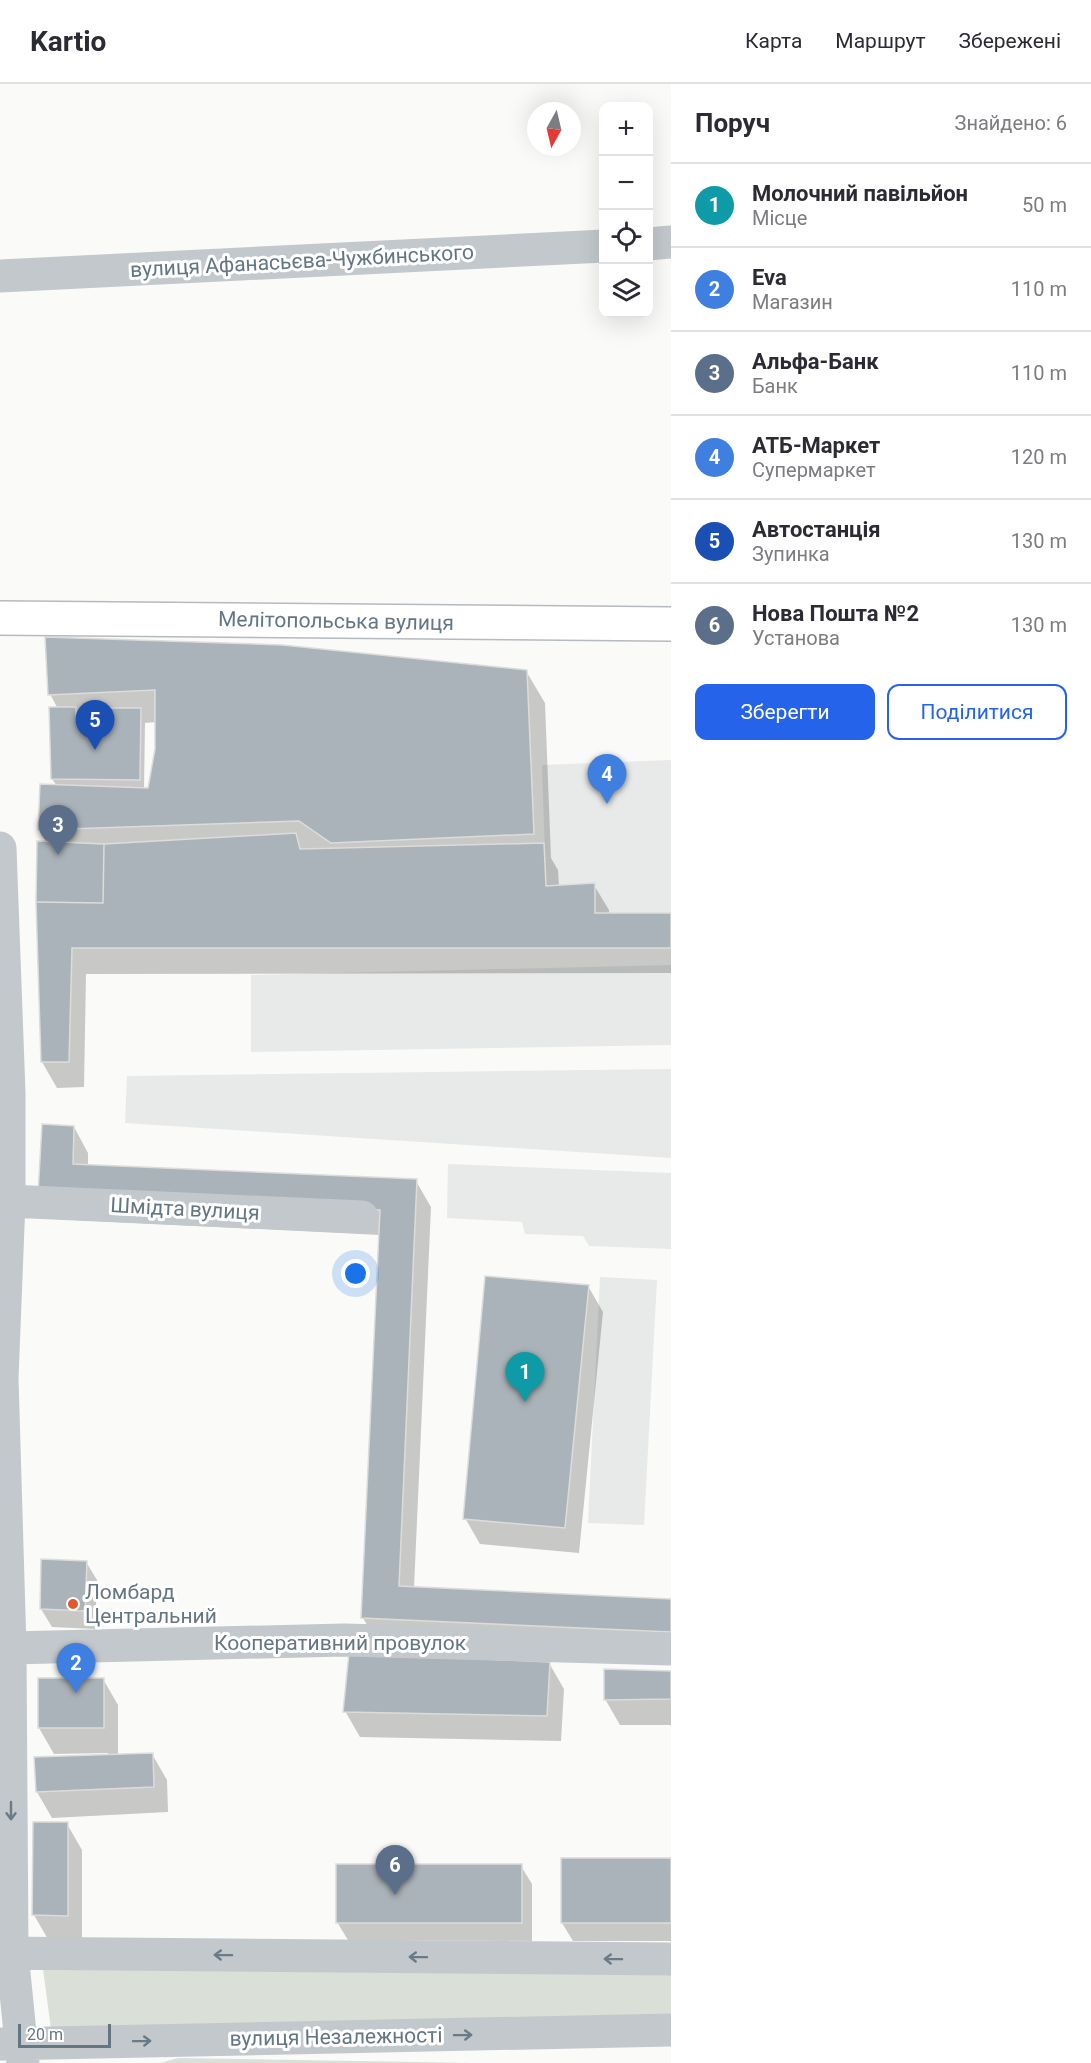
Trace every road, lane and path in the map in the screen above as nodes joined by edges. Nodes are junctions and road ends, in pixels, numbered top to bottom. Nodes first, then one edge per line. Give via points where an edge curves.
1 (671, 242) edge
2 (653, 244) edge
3 (599, 246) edge
4 (0, 276) edge
5 (0, 618) edge
6 (671, 624) edge
7 (0, 848) edge
8 (9, 1201) junction
9 (362, 1217) dead end
10 (10, 1648) junction
11 (671, 1649) edge
12 (6, 1953) edge
13 (671, 1959) edge
14 (671, 2030) edge
15 (15, 2050) edge

1 - 2 street
3 - 4 street, вулиця Афанасьєва-Чужбинського
5 - 6 main road, Мелітопольська вулиця
7 - 8 street
8 - 9 street, Шмідта вулиця
8 - 10 street via 2,1378
10 - 11 street, Кооперативний провулок via 345,1640
10 -> 12 street
13 -> 12 street
12 - 15 street
15 -> 14 street, вулиця Незалежності

